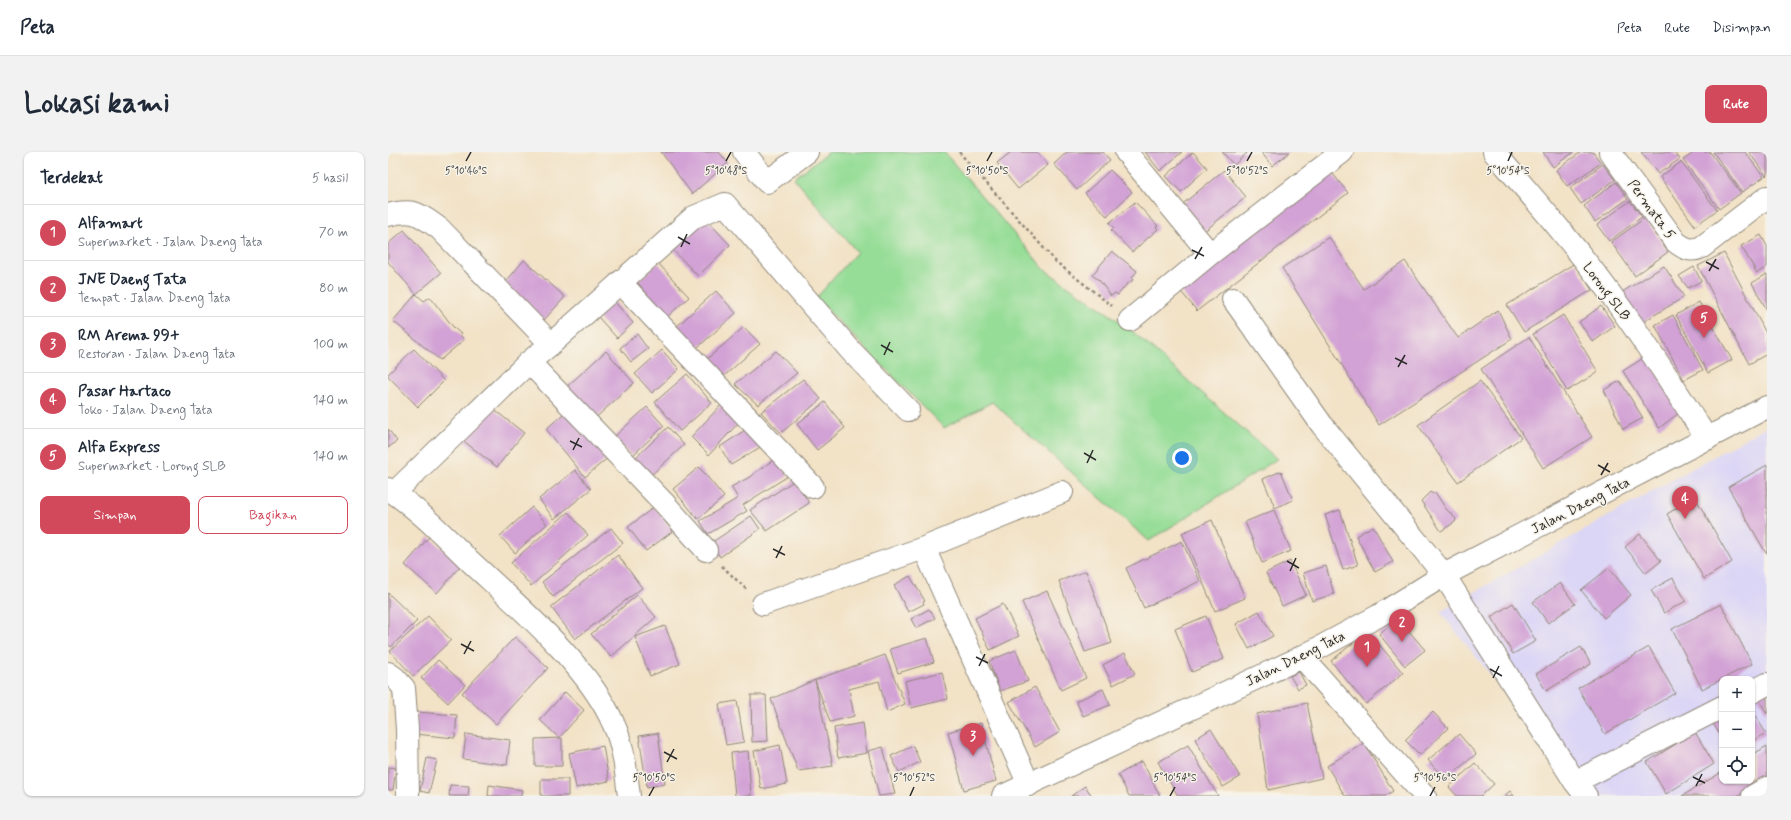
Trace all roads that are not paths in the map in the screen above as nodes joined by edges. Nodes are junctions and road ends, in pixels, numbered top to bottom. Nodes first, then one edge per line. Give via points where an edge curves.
1 (744, 152) edge
2 (807, 152) edge
3 (1126, 152) edge
4 (1342, 152) edge
5 (1494, 152) edge
6 (1610, 152) edge
7 (1767, 197) edge
8 (388, 215) edge
9 (1210, 254) junction
10 (620, 282) junction
11 (1233, 299) dead end
12 (1130, 320) road end
13 (551, 344) junction
14 (529, 362) junction
15 (1767, 407) edge
16 (908, 410) dead end
17 (1707, 439) junction
18 (813, 487) dead end
19 (391, 491) edge
20 (1062, 492) dead end
21 (924, 548) junction
22 (706, 550) road end
23 (1444, 575) junction
24 (763, 604) road end
25 (1302, 657) junction
26 (388, 673) edge
27 (1767, 684) edge
28 (1755, 690) edge
29 (1719, 709) edge
30 (1029, 784) junction
31 (1767, 788) edge
32 (1580, 789) edge
33 (408, 796) edge
34 (629, 796) edge
35 (1003, 796) edge
36 (1425, 796) edge
37 (1753, 796) edge

1 - 2 street via 767,182
3 - 9 street
4 - 9 street
5 - 17 street, Lorong SLB via 1616,301
6 - 7 street, Permata 5 via 1676,242 1688,250 1702,247
8 - 13 street via 407,211 424,217 440,229
9 - 12 street
10 - 13 street
10 - 16 street via 694,217 724,204 852,351
10 - 18 street
11 - 23 street via 1322,425
13 - 14 street
14 - 19 street
14 - 22 street via 664,502
15 - 17 street, Jalan Daeng Tata
17 - 23 street, Jalan Daeng Tata
19 - 34 street via 510,599 554,642 583,676 614,724 623,753
20 - 21 street
21 - 24 street
21 - 30 street
23 - 25 street, Jalan Daeng Tata via 1378,616
23 - 32 street
25 - 30 street, Jalan Daeng Tata
25 - 36 street
26 - 33 street via 404,688
27 - 28 street
29 - 32 street
30 - 35 street, Jalan Daeng Tata
31 - 37 street

